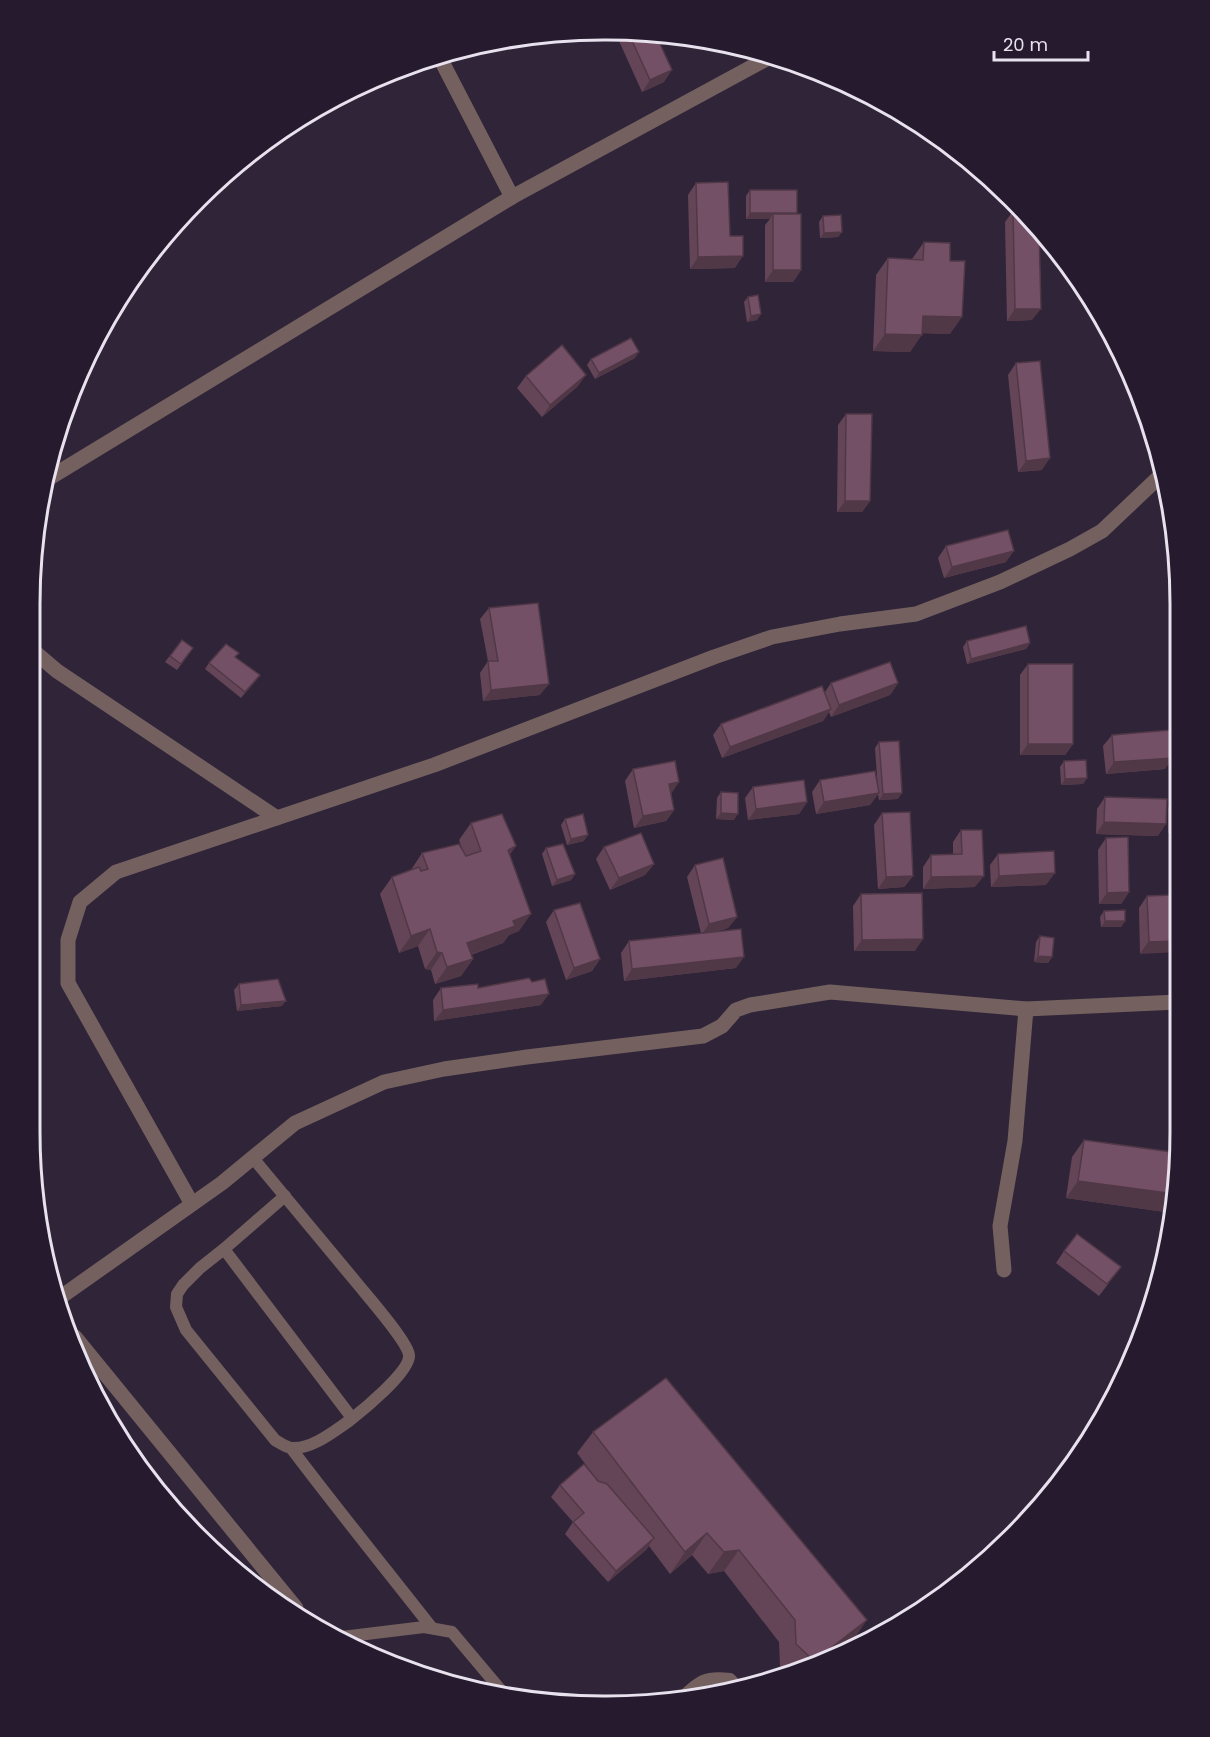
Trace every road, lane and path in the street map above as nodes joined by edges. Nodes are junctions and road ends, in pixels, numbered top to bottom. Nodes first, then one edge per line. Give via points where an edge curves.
1 (760, 63) edge
2 (444, 64) edge
3 (512, 196) junction
4 (56, 474) edge
5 (1155, 480) edge
6 (40, 657) edge
7 (277, 818) junction
8 (1170, 1002) edge
9 (1026, 1009) junction
10 (253, 1158) junction
11 (285, 1196) junction
12 (192, 1204) junction
13 (224, 1249) junction
14 (1004, 1270) dead end
15 (65, 1294) edge
16 (82, 1346) edge
17 (352, 1418) junction
18 (291, 1448) junction
19 (289, 1600) edge
20 (432, 1628) junction
21 (351, 1636) edge
22 (733, 1682) edge
23 (498, 1686) edge
24 (690, 1690) edge

1 - 3 street
2 - 3 street
3 - 4 street
5 - 7 street via 1102,531 1000,582 916,614 772,637 434,765
6 - 7 street
7 - 12 street via 116,872 81,902 68,940 68,983
8 - 9 street
9 - 10 street via 830,992 750,1005 736,1010 722,1026 704,1036 527,1057 384,1082 295,1123
9 - 14 street via 1015,1141 1000,1226
10 - 11 lane
10 - 12 street
11 - 13 lane
11 - 17 lane via 384,1315 410,1354 408,1365
12 - 15 street
13 - 17 lane
13 - 18 lane via 183,1285 176,1307 186,1330 237,1395 275,1440
16 - 19 street
17 - 18 lane via 326,1438
18 - 20 lane
20 - 21 lane
20 - 23 lane via 452,1632
22 - 24 lane via 715,1677 700,1681

